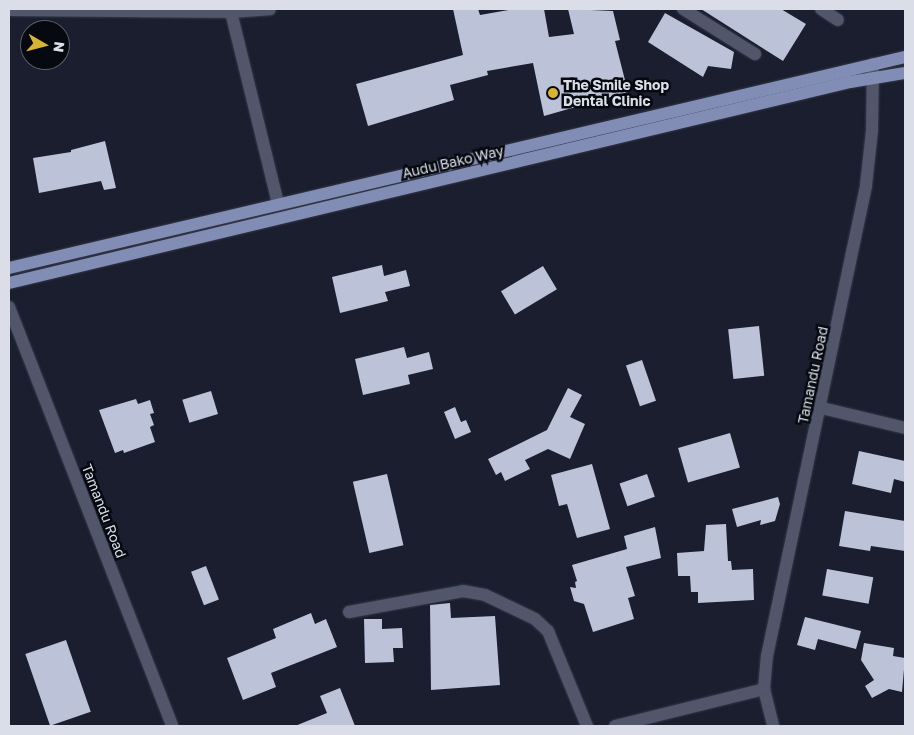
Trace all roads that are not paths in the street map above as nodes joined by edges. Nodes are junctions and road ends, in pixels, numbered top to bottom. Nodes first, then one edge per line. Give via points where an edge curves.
1 (270, 9) edge
2 (684, 9) edge
3 (821, 9) edge
4 (9, 10) edge
5 (164, 10) edge
6 (231, 12) junction
7 (838, 20) dead end
8 (755, 54) dead end
9 (905, 58) edge
10 (873, 64) junction
11 (905, 73) edge
12 (874, 78) junction
13 (278, 204) junction
14 (9, 268) edge
15 (9, 283) edge
16 (9, 307) edge
17 (822, 408) junction
18 (905, 428) edge
19 (349, 612) dead end
20 (764, 689) junction
21 (172, 726) edge
22 (587, 726) edge
23 (615, 726) edge
24 (773, 726) edge

1 - 6 street
2 - 8 street
3 - 7 street
4 - 5 street
5 - 6 street
6 - 13 street
9 - 10 main road, Audu Bako Way
10 - 12 street, Tamandu Road
10 - 13 main road, Audu Bako Way
11 - 12 main road, Audu Bako Way
12 - 15 main road, Audu Bako Way
12 - 17 street, Tamandu Road via 866,185
13 - 14 main road, Audu Bako Way
16 - 21 street, Tamandu Road
17 - 18 street
17 - 20 street, Tamandu Road via 767,656
19 - 22 street via 463,591 485,595 535,619 548,632
20 - 23 street
20 - 24 street, Tamandu Road

